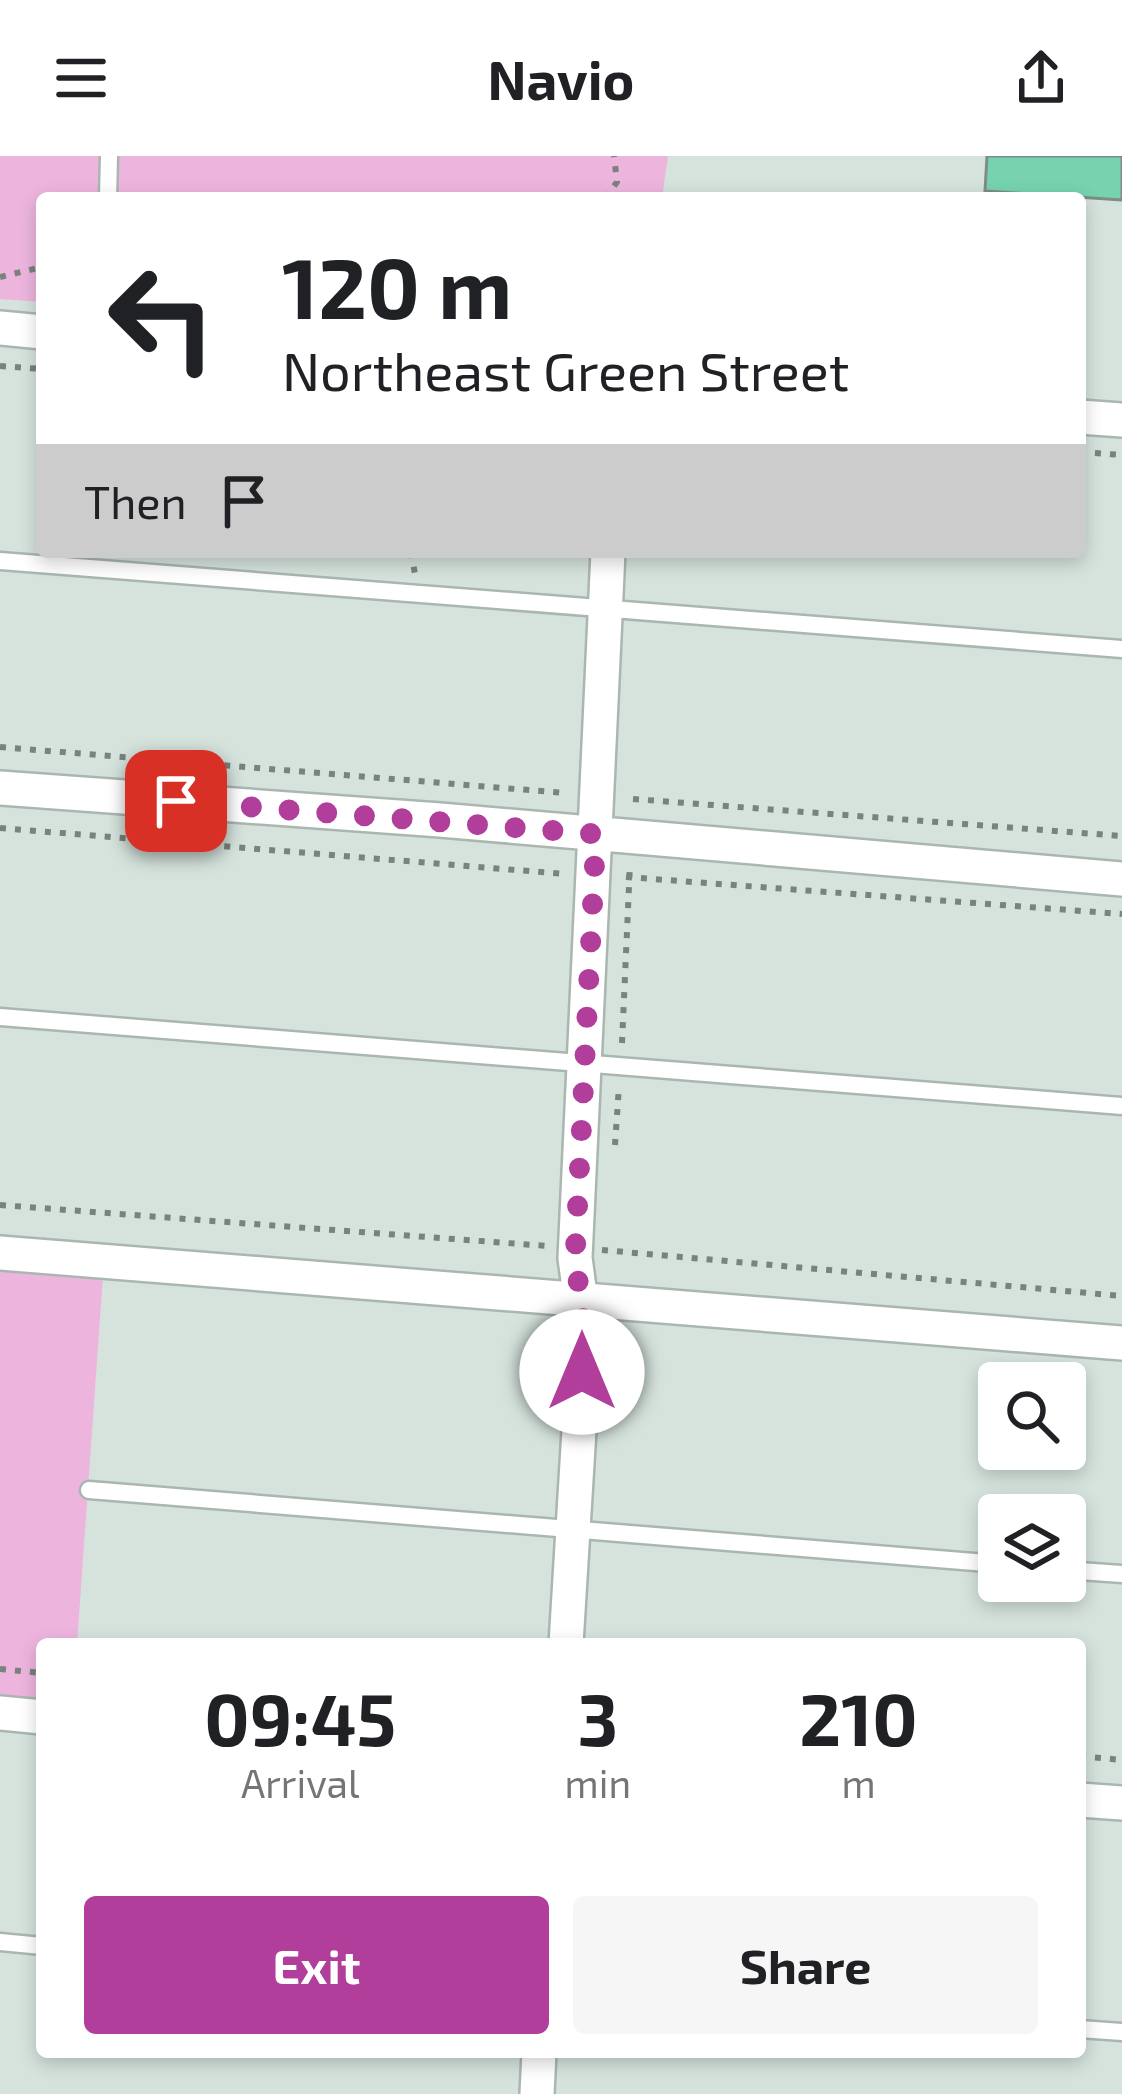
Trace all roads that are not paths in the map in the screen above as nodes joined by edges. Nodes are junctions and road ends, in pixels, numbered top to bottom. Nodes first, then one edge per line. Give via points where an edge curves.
1 (109, 156) edge
2 (108, 192) edge
3 (0, 328) edge
4 (36, 331) edge
5 (1086, 417) edge
6 (1122, 420) edge
7 (608, 558) edge
8 (0, 561) edge
9 (604, 610) junction
10 (1122, 649) edge
11 (0, 788) edge
12 (596, 834) junction
13 (1122, 879) edge
14 (0, 1016) edge
15 (584, 1065) junction
16 (1122, 1106) edge
17 (0, 1253) edge
18 (580, 1300) junction
19 (1122, 1343) edge
20 (89, 1490) dead end
21 (573, 1530) junction
22 (978, 1562) edge
23 (1086, 1571) edge
24 (1122, 1574) edge
25 (566, 1638) edge
26 (0, 1713) edge
27 (36, 1716) edge
28 (1086, 1800) edge
29 (1122, 1803) edge
30 (0, 1942) edge
31 (36, 1945) edge
32 (1086, 2029) edge
33 (1122, 2032) edge
34 (539, 2058) edge
35 (537, 2094) edge

1 - 2 lane
3 - 4 street
5 - 6 street
7 - 9 street
8 - 9 lane
9 - 10 lane
9 - 12 street
11 - 12 street
12 - 13 street
12 - 15 street
14 - 15 lane
15 - 16 lane
15 - 18 street
17 - 18 street
18 - 19 street
18 - 21 street
20 - 21 lane
21 - 22 lane
21 - 25 street
23 - 24 lane
26 - 27 street
28 - 29 street
30 - 31 lane
32 - 33 lane
34 - 35 street

